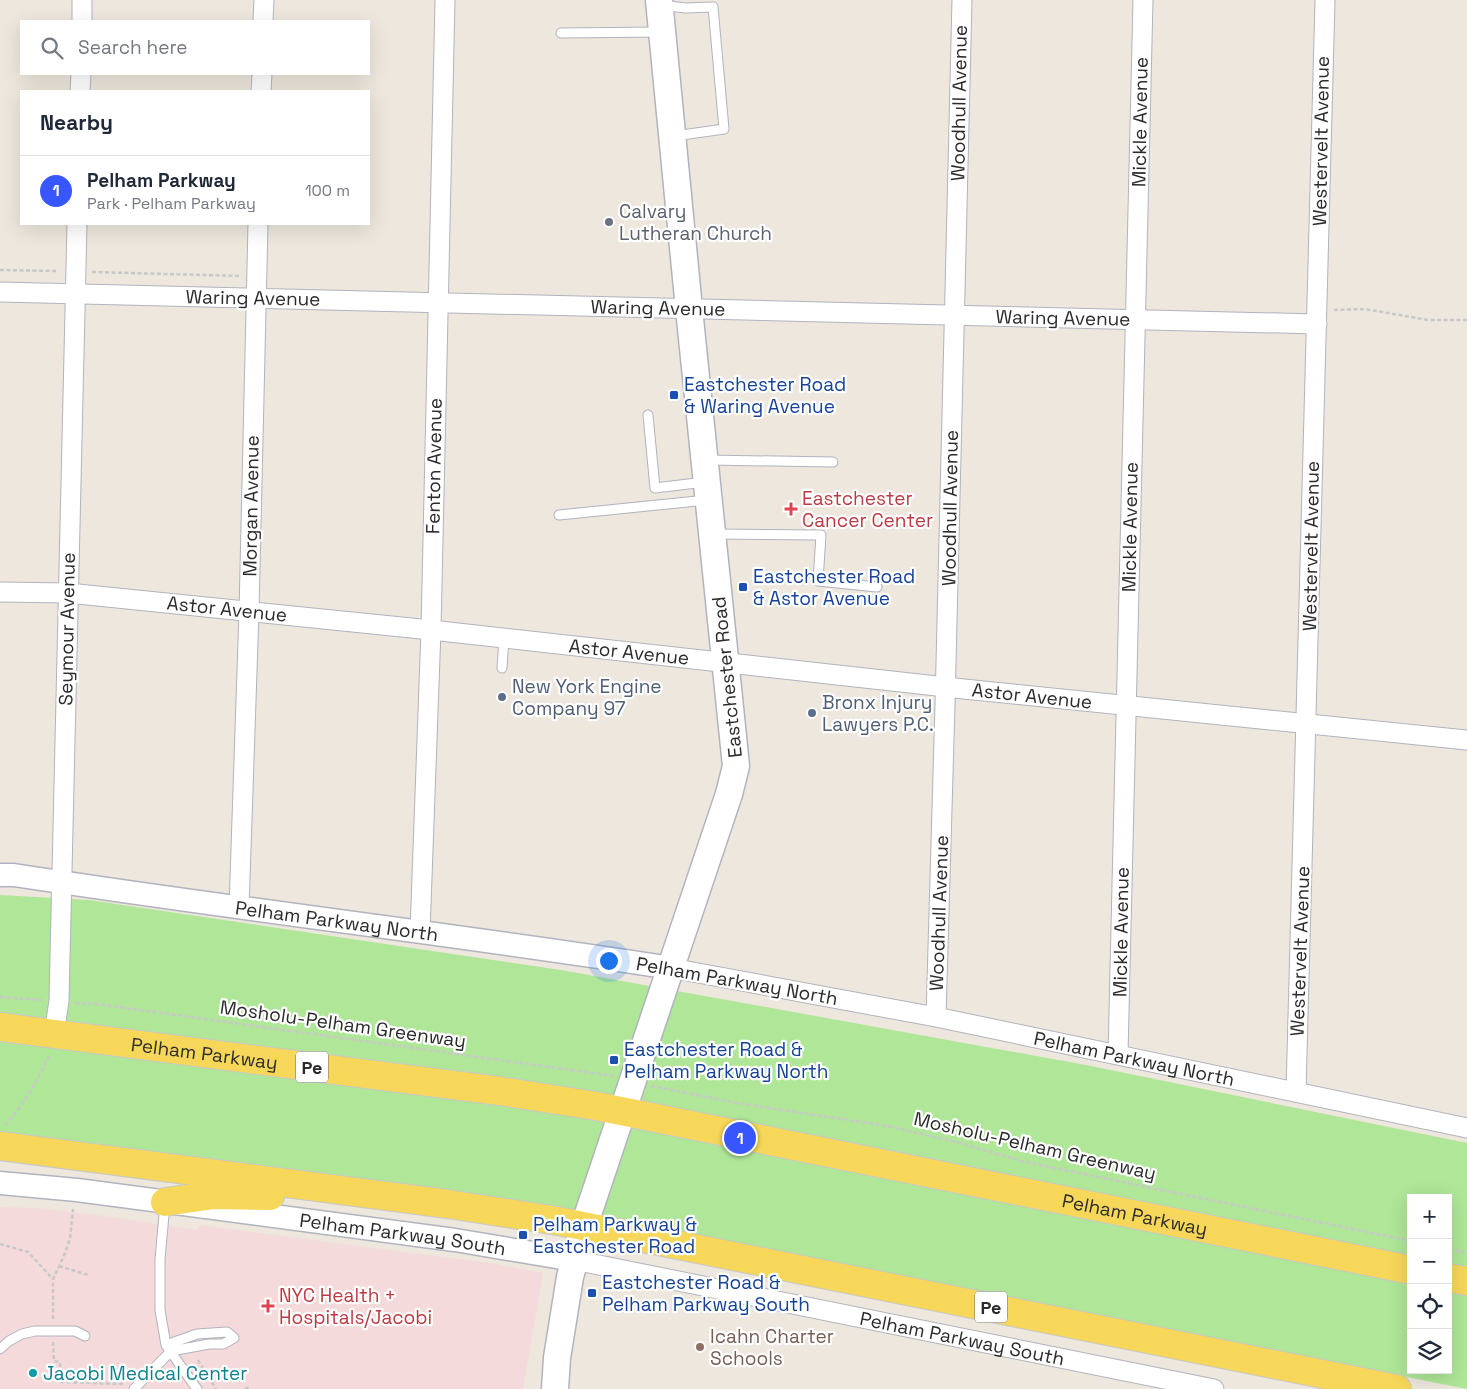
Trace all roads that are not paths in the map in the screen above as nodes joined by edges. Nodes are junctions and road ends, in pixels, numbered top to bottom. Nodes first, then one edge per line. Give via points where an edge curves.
1 (82, 0) edge
2 (264, 0) edge
3 (445, 0) edge
4 (962, 0) edge
5 (1143, 0) edge
6 (1325, 0) edge
7 (660, 2) edge
8 (82, 20) edge
9 (263, 20) edge
10 (662, 32) junction
11 (562, 33) dead end
12 (81, 75) edge
13 (262, 75) edge
14 (80, 90) edge
15 (261, 90) edge
16 (672, 136) junction
17 (77, 225) edge
18 (258, 225) edge
19 (0, 292) edge
20 (75, 294) junction
21 (256, 298) junction
22 (437, 302) junction
23 (689, 308) junction
24 (954, 315) junction
25 (1135, 320) junction
26 (1317, 324) junction
27 (648, 415) dead end
28 (833, 462) dead end
29 (707, 481) junction
30 (559, 515) dead end
31 (713, 534) junction
32 (877, 586) dead end
33 (0, 592) edge
34 (68, 593) junction
35 (249, 612) junction
36 (431, 630) junction
37 (504, 638) junction
38 (727, 663) junction
39 (502, 668) dead end
40 (946, 687) junction
41 (1126, 706) junction
42 (1306, 724) junction
43 (1467, 740) edge
44 (0, 875) edge
45 (61, 883) junction
46 (239, 908) junction
47 (420, 932) junction
48 (671, 968) junction
49 (936, 1017) junction
50 (0, 1027) edge
51 (53, 1043) junction
52 (1118, 1054) junction
53 (1296, 1092) junction
54 (623, 1112) junction
55 (1467, 1128) edge
56 (2, 1137) edge
57 (0, 1183) edge
58 (354, 1193) junction
59 (165, 1202) junction
60 (584, 1226) junction
61 (574, 1260) junction
62 (1407, 1269) edge
63 (1452, 1279) edge
64 (1467, 1281) edge
65 (85, 1336) dead end
66 (169, 1348) junction
67 (0, 1349) edge
68 (134, 1389) edge
69 (198, 1389) edge
70 (555, 1389) edge
71 (1214, 1389) edge
72 (1397, 1389) edge

1 - 8 street
2 - 9 street
3 - 22 street, Fenton Avenue
4 - 24 street, Woodhull Avenue
5 - 25 street, Mickle Avenue
6 - 26 street, Westervelt Avenue
7 - 10 main road, Eastchester Road
7 - 16 lane via 685,8 713,7 724,129
10 - 11 lane
10 - 16 main road, Eastchester Road
12 - 14 street
13 - 15 street
16 - 23 main road, Eastchester Road
17 - 20 street, Seymour Avenue
18 - 21 street, Morgan Avenue
19 - 20 street, Waring Avenue
20 - 21 street, Waring Avenue
20 - 34 street, Seymour Avenue
21 - 22 street, Waring Avenue
21 - 35 street, Morgan Avenue
22 - 23 street, Waring Avenue
22 - 36 street, Fenton Avenue
23 - 24 street, Waring Avenue
23 - 29 main road, Eastchester Road
24 - 25 street, Waring Avenue
24 - 40 street, Woodhull Avenue
25 - 26 street, Waring Avenue
25 - 41 street, Mickle Avenue
26 - 42 street, Westervelt Avenue
27 - 29 lane via 655,488
28 - 29 lane
29 - 30 lane
29 - 31 main road, Eastchester Road
31 - 32 lane via 821,535 818,581
31 - 38 main road, Eastchester Road
33 - 34 street, Astor Avenue
34 - 35 street, Astor Avenue
34 - 45 street, Seymour Avenue
35 - 36 street, Astor Avenue
35 - 46 street, Morgan Avenue
36 - 37 street, Astor Avenue
36 - 47 street, Fenton Avenue
37 - 38 street, Astor Avenue
37 - 39 lane
38 - 40 street, Astor Avenue
38 - 48 main road, Eastchester Road via 736,766
40 - 41 street, Astor Avenue
40 - 49 street, Woodhull Avenue
41 - 42 street, Astor Avenue
41 - 52 street, Mickle Avenue
42 - 43 street, Astor Avenue
42 - 53 street, Westervelt Avenue
44 - 45 street, Pelham Parkway North
45 - 46 street, Pelham Parkway North
45 - 51 street, Seymour Avenue via 58,1001
46 - 47 street, Pelham Parkway North
47 - 48 street, Pelham Parkway North
48 - 49 street, Pelham Parkway North
48 - 54 main road, Eastchester Road
49 - 52 street, Pelham Parkway North
50 - 51 main road, Pelham Parkway / Pe
51 - 54 main road, Pelham Parkway / Pe via 500,1091
52 - 53 street, Pelham Parkway North
53 - 55 street, Pelham Parkway North
54 - 60 main road, Eastchester Road
54 - 62 main road, Pelham Parkway / Pe
56 - 58 main road, Pe
57 - 59 street, Pelham Parkway South
58 - 59 main road via 214,1195
58 - 60 main road, Pe
59 - 61 street, Pelham Parkway South via 455,1240
59 - 66 lane via 160,1310
60 - 61 main road, Eastchester Road
60 - 72 main road, Pe
61 - 70 main road, Eastchester Road via 557,1358
61 - 71 street, Pelham Parkway South
63 - 64 main road
65 - 67 lane via 76,1331 35,1331 22,1334
66 - 66 lane via 223,1344 234,1338 227,1332 197,1334
66 - 68 lane
66 - 69 lane

